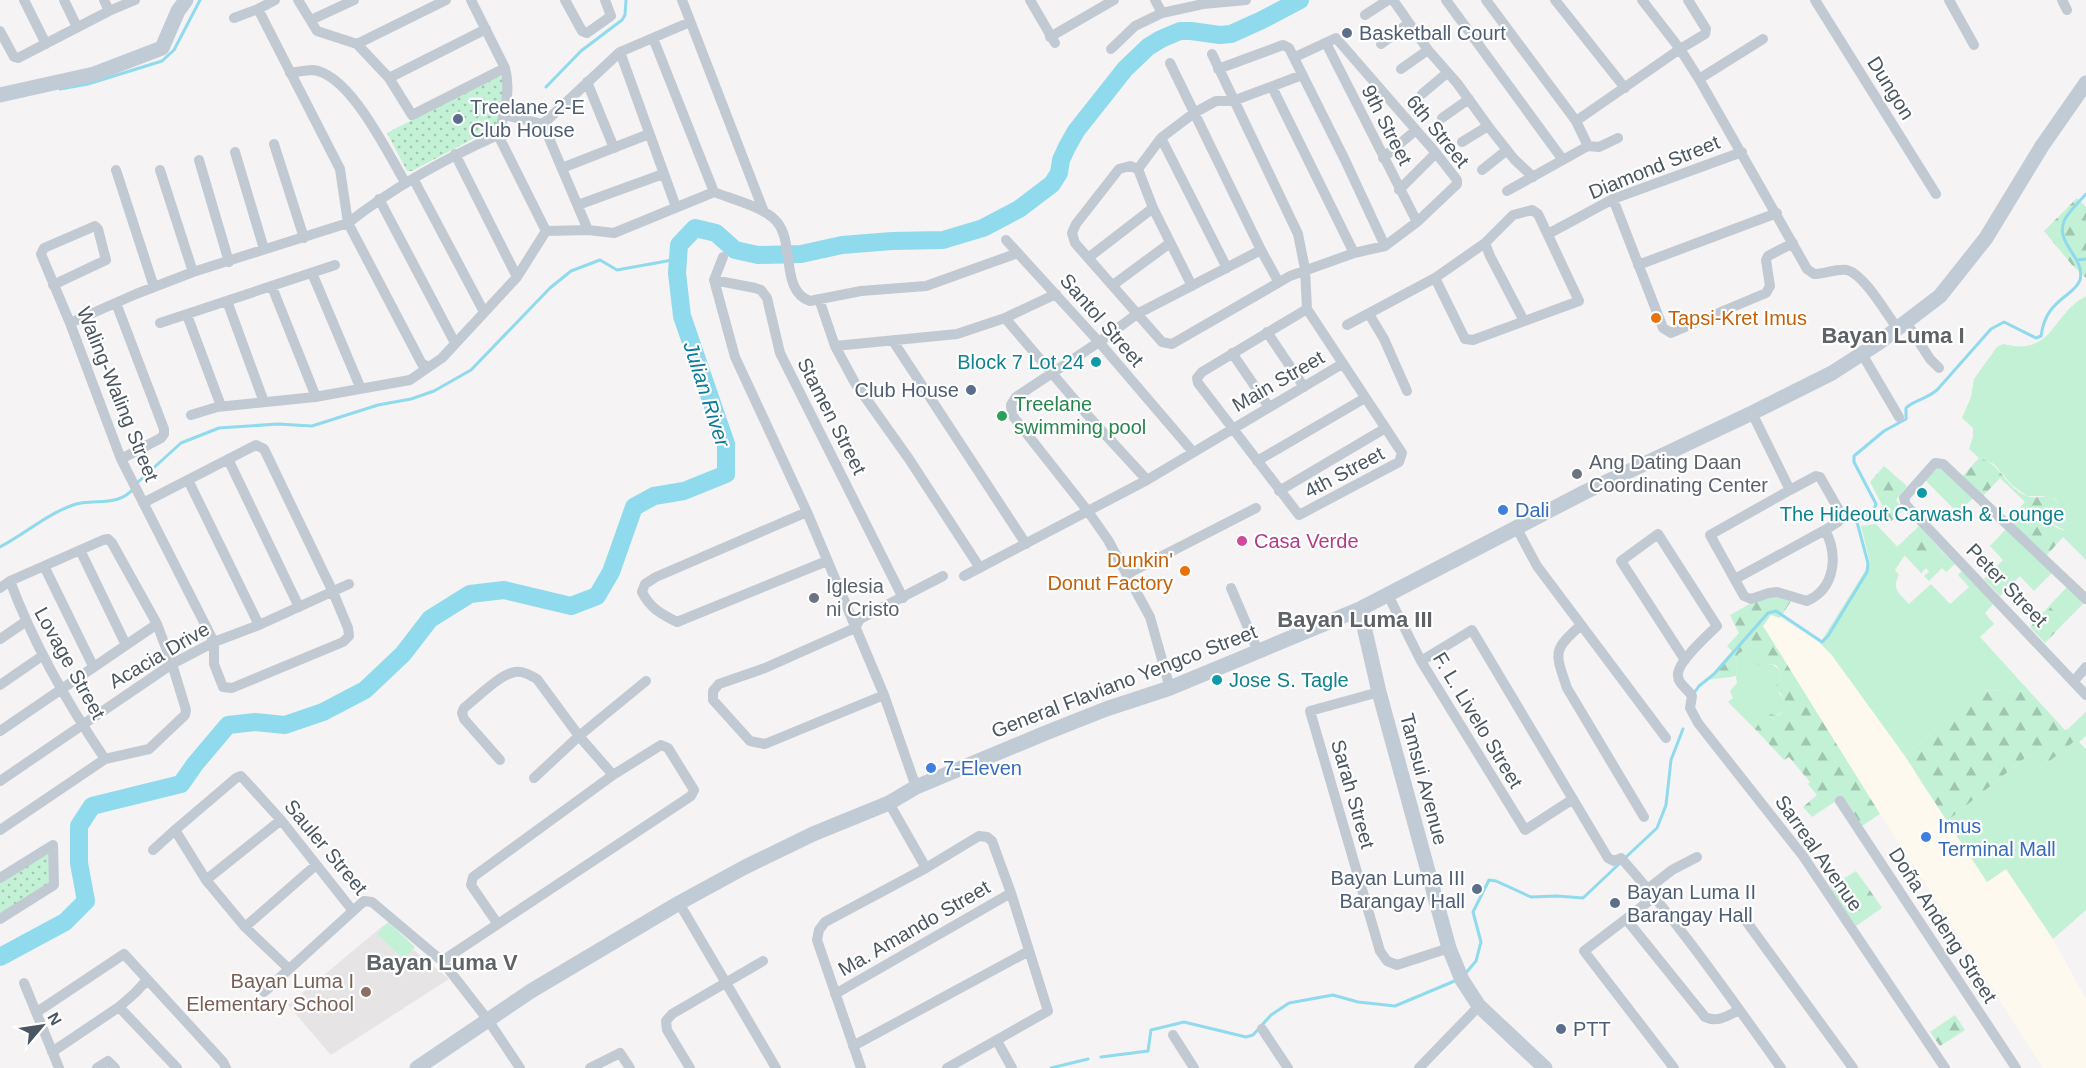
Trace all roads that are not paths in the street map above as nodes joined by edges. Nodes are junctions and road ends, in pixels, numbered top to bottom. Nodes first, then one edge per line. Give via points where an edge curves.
1 (24, 0) edge
2 (64, 0) edge
3 (104, 0) edge
4 (135, 0) edge
5 (186, 0) edge
6 (275, 0) edge
7 (298, 0) edge
8 (354, 0) edge
9 (446, 0) edge
10 (471, 0) edge
11 (565, 0) edge
12 (605, 0) edge
13 (682, 0) edge
14 (1114, 0) edge
15 (1155, 0) edge
16 (1243, 0) edge
17 (1388, 0) edge
18 (1393, 0) edge
19 (1446, 0) edge
20 (1486, 0) edge
21 (1555, 0) edge
22 (1642, 0) edge
23 (1688, 0) edge
24 (1950, 0) edge
25 (1817, 1) edge
26 (1035, 2) edge
27 (1202, 2) edge
28 (258, 9) junction
29 (109, 11) junction
30 (1162, 13) junction
31 (1365, 15) dead end
32 (234, 18) dead end
33 (311, 20) junction
34 (690, 22) junction
35 (1409, 23) junction
36 (77, 27) junction
37 (486, 29) junction
38 (0, 31) edge
39 (653, 38) junction
40 (1763, 39) dead end
41 (1326, 43) junction
42 (46, 44) junction
43 (357, 44) junction
44 (1381, 44) dead end
45 (1974, 45) dead end
46 (1111, 48) dead end
47 (1428, 50) junction
48 (1680, 50) junction
49 (620, 52) junction
50 (1212, 54) dead end
51 (1295, 57) junction
52 (1357, 62) junction
53 (1170, 63) dead end
54 (505, 68) junction
55 (1218, 69) junction
56 (1339, 69) junction
57 (1401, 69) dead end
58 (290, 73) junction
59 (1447, 73) junction
60 (1302, 75) junction
61 (389, 78) junction
62 (1699, 79) junction
63 (587, 82) junction
64 (2086, 83) edge
65 (1272, 87) junction
66 (1625, 88) junction
67 (1422, 93) dead end
68 (0, 94) edge
69 (1469, 99) junction
70 (1233, 101) junction
71 (1194, 113) junction
72 (504, 115) junction
73 (1442, 118) dead end
74 (1576, 121) junction
75 (543, 124) junction
76 (1488, 126) junction
77 (1416, 130) junction
78 (649, 134) junction
79 (498, 135) junction
80 (1161, 138) junction
81 (1618, 138) dead end
82 (1462, 142) dead end
83 (274, 144) dead end
84 (1588, 146) junction
85 (614, 148) junction
86 (1507, 150) junction
87 (234, 152) dead end
88 (1742, 152) junction
89 (1436, 153) junction
90 (455, 154) junction
91 (1383, 158) junction
92 (199, 160) dead end
93 (1563, 160) junction
94 (562, 168) junction
95 (1138, 169) junction
96 (116, 170) dead end
97 (160, 170) dead end
98 (1482, 170) dead end
99 (663, 174) junction
100 (1533, 177) junction
101 (409, 181) junction
102 (1399, 190) junction
103 (1507, 191) dead end
104 (714, 192) junction
105 (1936, 194) dead end
106 (379, 199) junction
107 (1612, 199) junction
108 (578, 205) junction
109 (676, 207) junction
110 (1153, 208) junction
111 (764, 212) junction
112 (1777, 213) junction
113 (1417, 222) junction
114 (348, 223) junction
115 (546, 231) junction
116 (588, 231) junction
117 (1548, 234) junction
118 (304, 238) junction
119 (1006, 240) dead end
120 (1170, 243) junction
121 (1485, 243) junction
122 (1793, 243) junction
123 (1384, 246) junction
124 (264, 249) junction
125 (1261, 250) junction
126 (1018, 253) junction
127 (1354, 253) junction
128 (723, 257) dead end
129 (1088, 258) junction
130 (229, 262) junction
131 (335, 265) dead end
132 (1638, 266) junction
133 (1227, 268) junction
134 (1305, 269) junction
135 (193, 272) junction
136 (312, 273) junction
137 (517, 277) junction
138 (1435, 278) junction
139 (714, 280) junction
140 (1278, 281) junction
141 (53, 285) junction
142 (1113, 285) junction
143 (1192, 286) junction
144 (154, 287) junction
145 (272, 287) junction
146 (1056, 294) junction
147 (819, 299) junction
148 (227, 301) junction
149 (116, 303) junction
150 (1307, 309) junction
151 (484, 312) junction
152 (1137, 314) junction
153 (1369, 314) junction
154 (187, 315) junction
155 (1005, 318) junction
156 (1524, 321) junction
157 (70, 323) junction
158 (160, 323) dead end
159 (1347, 325) dead end
160 (1902, 326) junction
161 (1267, 332) junction
162 (893, 341) junction
163 (1099, 342) junction
164 (455, 343) junction
165 (835, 346) junction
166 (1232, 353) junction
167 (1862, 354) junction
168 (1342, 364) junction
169 (427, 366) junction
170 (1940, 368) dead end
171 (1052, 373) junction
172 (1304, 387) junction
173 (361, 389) junction
174 (1407, 391) dead end
175 (316, 397) junction
176 (1365, 398) junction
177 (264, 402) junction
178 (221, 406) junction
179 (1269, 407) junction
180 (1752, 413) junction
181 (191, 415) dead end
182 (1899, 417) dead end
183 (1232, 429) junction
184 (1384, 429) junction
185 (1192, 452) junction
186 (121, 459) junction
187 (228, 459) junction
188 (1257, 461) junction
189 (189, 480) junction
190 (1147, 480) junction
191 (1790, 490) junction
192 (1279, 491) junction
193 (141, 499) junction
194 (1256, 508) dead end
195 (1087, 510) junction
196 (807, 512) junction
197 (1516, 527) junction
198 (1825, 530) junction
199 (1026, 544) junction
200 (80, 550) junction
201 (827, 561) junction
202 (44, 566) junction
203 (980, 568) junction
204 (1127, 574) junction
205 (943, 576) dead end
206 (964, 576) dead end
207 (1735, 579) junction
208 (10, 581) junction
209 (349, 584) dead end
210 (0, 588) edge
211 (1231, 588) dead end
212 (333, 592) junction
213 (1388, 595) junction
214 (903, 598) junction
215 (2086, 599) edge
216 (300, 607) junction
217 (1360, 609) junction
218 (25, 622) junction
219 (157, 624) junction
220 (259, 625) junction
221 (1581, 626) junction
222 (855, 628) junction
223 (0, 639) edge
224 (214, 642) junction
225 (126, 645) junction
226 (1258, 651) junction
227 (42, 656) junction
228 (1685, 660) junction
229 (1420, 661) junction
230 (172, 664) junction
231 (93, 666) junction
232 (2086, 667) edge
233 (646, 681) dead end
234 (2074, 681) junction
235 (0, 685) edge
236 (1170, 688) junction
237 (61, 689) junction
238 (1379, 692) junction
239 (884, 695) junction
240 (2086, 695) edge
241 (81, 724) junction
242 (0, 731) edge
243 (579, 736) junction
244 (1666, 738) dead end
245 (105, 759) junction
246 (500, 760) dead end
247 (613, 775) junction
248 (534, 778) dead end
249 (0, 781) edge
250 (916, 788) junction
251 (1573, 799) junction
252 (1840, 801) dead end
253 (889, 803) junction
254 (1644, 816) dead end
255 (281, 820) junction
256 (0, 830) edge
257 (174, 830) junction
258 (153, 850) dead end
259 (1697, 857) dead end
260 (316, 865) junction
261 (926, 868) junction
262 (0, 878) edge
263 (206, 880) junction
264 (1011, 893) junction
265 (1651, 893) junction
266 (679, 903) junction
267 (353, 911) junction
268 (1741, 915) dead end
269 (0, 919) edge
270 (1626, 919) junction
271 (497, 924) junction
272 (245, 927) junction
273 (1449, 948) junction
274 (1029, 951) junction
275 (442, 960) junction
276 (763, 961) dead end
277 (289, 969) junction
278 (147, 980) junction
279 (24, 983) dead end
280 (726, 983) junction
281 (264, 992) dead end
282 (836, 994) junction
283 (1479, 1006) junction
284 (119, 1007) junction
285 (1739, 1010) junction
286 (37, 1012) junction
287 (488, 1020) junction
288 (1262, 1029) dead end
289 (1173, 1035) dead end
290 (997, 1041) junction
291 (853, 1046) junction
292 (52, 1052) junction
293 (1286, 1067) edge
294 (59, 1068) edge
295 (97, 1068) edge
296 (116, 1068) edge
297 (177, 1068) edge
298 (226, 1068) edge
299 (417, 1068) edge
300 (520, 1068) edge
301 (590, 1068) edge
302 (630, 1068) edge
303 (690, 1068) edge
304 (776, 1068) edge
305 (861, 1068) edge
306 (947, 1068) edge
307 (1012, 1068) edge
308 (1194, 1068) edge
309 (1419, 1068) edge
310 (1545, 1068) edge
311 (1674, 1068) edge
312 (1781, 1068) edge
313 (1853, 1068) edge
314 (1945, 1068) edge
315 (2016, 1068) edge

1 - 42 street
2 - 36 street
3 - 29 street
4 - 29 street
5 - 68 main road via 162,48 94,74
6 - 28 street
7 - 33 street
8 - 33 street
9 - 43 street
10 - 37 street
11 - 12 street via 582,31 587,33 611,16
13 - 34 street
14 - 26 street via 1052,40
15 - 30 street
16 - 27 street
17 - 31 street
18 - 35 street
19 - 93 street
20 - 74 street
21 - 66 street
22 - 48 street
23 - 48 street via 1706,32
24 - 45 street
25 - 105 street, Dungon
27 - 30 street
28 - 32 street
28 - 58 street
29 - 36 street
30 - 46 street via 1135,26
33 - 43 street via 317,31
34 - 39 street
34 - 111 street
35 - 44 street
35 - 47 street
36 - 42 street
37 - 54 street
37 - 61 street
38 - 42 street via 16,58
39 - 49 street
39 - 104 street
40 - 62 street
41 - 51 street
41 - 52 street, 6th Street via 1336,38
41 - 56 street, 9th Street
43 - 61 street
47 - 57 street
47 - 59 street
48 - 62 street
48 - 66 street
49 - 63 street
49 - 78 street
50 - 55 street, Main Street
51 - 55 street via 1283,45
51 - 60 street
52 - 56 street
52 - 77 street, 6th Street
53 - 71 street
54 - 61 street via 416,115 409,111
54 - 72 street via 508,80
55 - 70 street, Main Street
56 - 91 street, 9th Street
58 - 101 street via 314,70 337,80
58 - 114 street via 340,169
59 - 67 street
59 - 69 street
60 - 65 street
60 - 123 street
62 - 88 street
63 - 75 street
63 - 85 street
64 - 160 main road, General Flaviano Yengco Street via 1975,253 1940,296
65 - 70 street
65 - 127 street
66 - 74 street
69 - 73 street
69 - 76 street
70 - 71 street via 1216,101
70 - 134 street, Main Street via 1298,234
71 - 80 street
71 - 125 street
72 - 75 street
72 - 79 street
74 - 84 street
75 - 94 street
76 - 82 street
76 - 86 street
77 - 89 street, 6th Street
77 - 91 street
78 - 85 street
78 - 99 street
79 - 90 street
79 - 115 street
80 - 95 street
80 - 133 street
81 - 84 street via 1599,147
83 - 118 street
84 - 93 street
85 - 94 street
86 - 98 street
86 - 100 street
87 - 124 street
88 - 107 street, Diamond Street
88 - 112 street
89 - 102 street
89 - 113 street, 6th Street via 1458,182
90 - 101 street
90 - 137 street
91 - 102 street, 9th Street
92 - 130 street
93 - 100 street
94 - 108 street
95 - 110 street
95 - 129 street, 6th Street via 1119,169 1076,224 1072,233 1075,243
96 - 144 street
97 - 135 street
99 - 108 street
99 - 109 street
100 - 103 street
101 - 106 street
101 - 151 street
102 - 113 street, 9th Street
104 - 109 street
104 - 111 street
106 - 114 street
106 - 164 street
107 - 117 street, Diamond Street
107 - 132 street
108 - 116 street
109 - 116 street via 614,233
110 - 120 street
110 - 129 street
111 - 147 street via 777,222 783,234 796,292 810,301
112 - 122 street
112 - 132 street
113 - 123 street, 6th Street
114 - 118 street
114 - 169 street via 422,364
115 - 116 street
115 - 137 street
117 - 121 street via 1532,210 1513,215
117 - 156 street via 1579,301
118 - 124 street
119 - 126 street, Santol Street
120 - 142 street
120 - 143 street
121 - 138 street
121 - 156 street
122 - 132 street via 1768,256 1770,286 1766,293 1671,333 1663,328
122 - 160 street via 1814,274 1846,270 1855,274
123 - 127 street, 6th Street
124 - 130 street
125 - 133 street
125 - 140 street
126 - 146 street, Santol Street
126 - 147 street via 926,286
127 - 134 street, 6th Street
128 - 139 street
129 - 142 street, 6th Street
130 - 135 street
131 - 136 street
133 - 143 street
134 - 140 street, 6th Street
134 - 150 street, Main Street
135 - 144 street
136 - 145 street
136 - 173 street
137 - 151 street
138 - 153 street
138 - 156 street via 1465,339 1473,340
139 - 196 street via 735,357
139 - 214 street, Stamen Street via 755,288 767,298 780,353
140 - 152 street, 6th Street via 1172,344 1162,342
141 - 141 street, Waling-Waling Street via 106,260 98,229 92,226 41,252
141 - 157 street, Waling-Waling Street
142 - 152 street, 6th Street
143 - 152 street
144 - 149 street
145 - 148 street
145 - 175 street
146 - 155 street
146 - 163 street, Santol Street
147 - 165 street
148 - 154 street
148 - 177 street
149 - 157 street
149 - 186 street via 164,429 161,438
150 - 161 street
150 - 168 street, Main Street
151 - 164 street
152 - 163 street
153 - 159 street
153 - 174 street
154 - 158 street
154 - 178 street
155 - 162 street via 957,334
155 - 171 street
157 - 186 street, Waling-Waling Street
160 - 167 main road, General Flaviano Yengco Street
160 - 170 street
161 - 166 street
161 - 172 street
162 - 165 street
162 - 199 street
163 - 171 street
163 - 185 street, Santol Street
164 - 169 street via 442,358
165 - 203 street via 855,383
166 - 179 street
166 - 183 street, 4th Street via 1197,378
167 - 180 main road, General Flaviano Yengco Street
167 - 182 street
168 - 172 street, Main Street
168 - 176 street, 4th Street
169 - 173 street via 410,380
171 - 190 street
171 - 195 street via 1012,400 1012,415
172 - 179 street, Main Street
173 - 175 street
175 - 177 street
176 - 184 street, 4th Street
176 - 188 street
177 - 178 street
178 - 181 street
179 - 183 street, Main Street
180 - 191 street
180 - 197 main road, General Flaviano Yengco Street
183 - 185 street, Main Street
183 - 188 street, 4th Street
184 - 192 street
184 - 192 street, 4th Street via 1402,453 1400,462 1303,514 1296,513
185 - 190 street, Main Street
186 - 193 street, Waling-Waling Street
187 - 189 street
187 - 212 street via 256,445 264,449
187 - 216 street
188 - 192 street, 4th Street
189 - 193 street
189 - 220 street
190 - 195 street, Main Street
191 - 198 street via 1820,477 1841,518
191 - 207 street via 1710,535
193 - 224 street, Waling-Waling Street
194 - 204 street
195 - 199 street, Main Street
195 - 204 street
196 - 201 street
196 - 201 street via 656,577 645,584 642,592 656,611 677,622
197 - 213 main road, General Flaviano Yengco Street
197 - 221 street via 1536,566
198 - 207 street
198 - 207 street via 1834,551 1833,566 1826,583 1811,600 1777,592 1748,598
199 - 203 street, Main Street
200 - 202 street
200 - 219 street via 108,539
200 - 225 street
201 - 222 street
202 - 208 street
202 - 231 street
203 - 206 street, Main Street
204 - 236 street via 1150,617
205 - 214 street
208 - 210 street
208 - 218 street, Lovage Street
209 - 212 street, Acacia Drive
211 - 226 street
212 - 216 street, Acacia Drive
212 - 224 street via 349,632 343,642 228,689 220,683 214,664
213 - 217 main road, General Flaviano Yengco Street
213 - 229 street, F. L. Livelo Street
214 - 222 street via 860,619
215 - 234 street, Peter Street via 1943,464 1933,465 1905,496 1903,501
216 - 220 street, Acacia Drive
217 - 226 main road, General Flaviano Yengco Street
217 - 238 main road, Tamsui Avenue
218 - 223 street
218 - 227 street, Lovage Street
219 - 225 street
219 - 230 street
220 - 224 street, Acacia Drive
221 - 244 street
221 - 254 street via 1557,651 1566,688
222 - 239 street
222 - 239 street via 719,684 713,691 713,700 750,741 765,744
224 - 230 street, Acacia Drive
225 - 231 street
226 - 236 main road, General Flaviano Yengco Street
227 - 235 street
227 - 237 street, Lovage Street
228 - 228 street via 1717,626 1658,534 1622,561
228 - 314 street, Sarreal Avenue via 1677,676 1692,696 1690,708 1698,723 1793,842
229 - 251 street, F. L. Livelo Street via 1525,830
229 - 251 street via 1472,630
230 - 241 street, Acacia Drive
230 - 245 street via 186,710 183,719 149,749
231 - 237 street
232 - 234 street
233 - 243 street
234 - 240 street, Peter Street
236 - 250 main road, General Flaviano Yengco Street via 1095,713
237 - 241 street, Lovage Street
237 - 242 street
238 - 273 main road, Tamsui Avenue
238 - 273 street, Sarah Street via 1310,711 1380,951 1387,961 1397,965
239 - 250 street
241 - 245 street, Lovage Street
241 - 249 street, Acacia Drive
243 - 246 street via 537,680 527,673 514,672 462,713
243 - 247 street
243 - 248 street
245 - 256 street
247 - 271 street via 473,877 471,885
247 - 271 street via 665,745 694,790
250 - 253 main road, General Flaviano Yengco Street
251 - 265 street via 1608,858 1622,858
252 - 315 street, Doña Andeng Street
253 - 261 street
253 - 266 main road, General Flaviano Yengco Street via 803,839
255 - 257 street, Sauler Street via 241,776
255 - 260 street, Sauler Street
255 - 263 street
257 - 258 street
257 - 263 street
259 - 265 street via 1672,870
260 - 267 street, Sauler Street
260 - 272 street
261 - 264 street via 979,836 987,837 992,841
261 - 282 street via 825,922 819,930 818,940
262 - 269 street via 54,845 54,885
263 - 272 street
264 - 274 street
264 - 282 street, Ma. Amando Street
265 - 270 street
265 - 285 street
266 - 280 street
266 - 287 main road, General Flaviano Yengco Street
267 - 275 street, Sauler Street via 364,901 372,902
267 - 277 street
268 - 313 street
270 - 285 street via 1705,1017 1720,1020
270 - 311 street via 1584,951
271 - 275 street
272 - 277 street
273 - 283 main road, Tamsui Avenue via 1462,980
274 - 290 street via 1048,1011
274 - 291 street
275 - 287 street, Sauler Street
276 - 280 street
277 - 281 street
278 - 284 street
278 - 286 street via 124,954
278 - 298 street
279 - 286 street
280 - 303 street via 666,1021 667,1030
280 - 304 street
282 - 291 street
283 - 309 street
283 - 310 main road, Tamsui Avenue
284 - 292 street
284 - 297 street
285 - 312 street
286 - 292 street
287 - 299 main road, General Flaviano Yengco Street
287 - 300 street, Sauler Street
288 - 293 street
289 - 308 street
290 - 306 street
290 - 307 street
291 - 305 street
292 - 294 street
295 - 296 street via 108,1060
301 - 302 street via 620,1053

